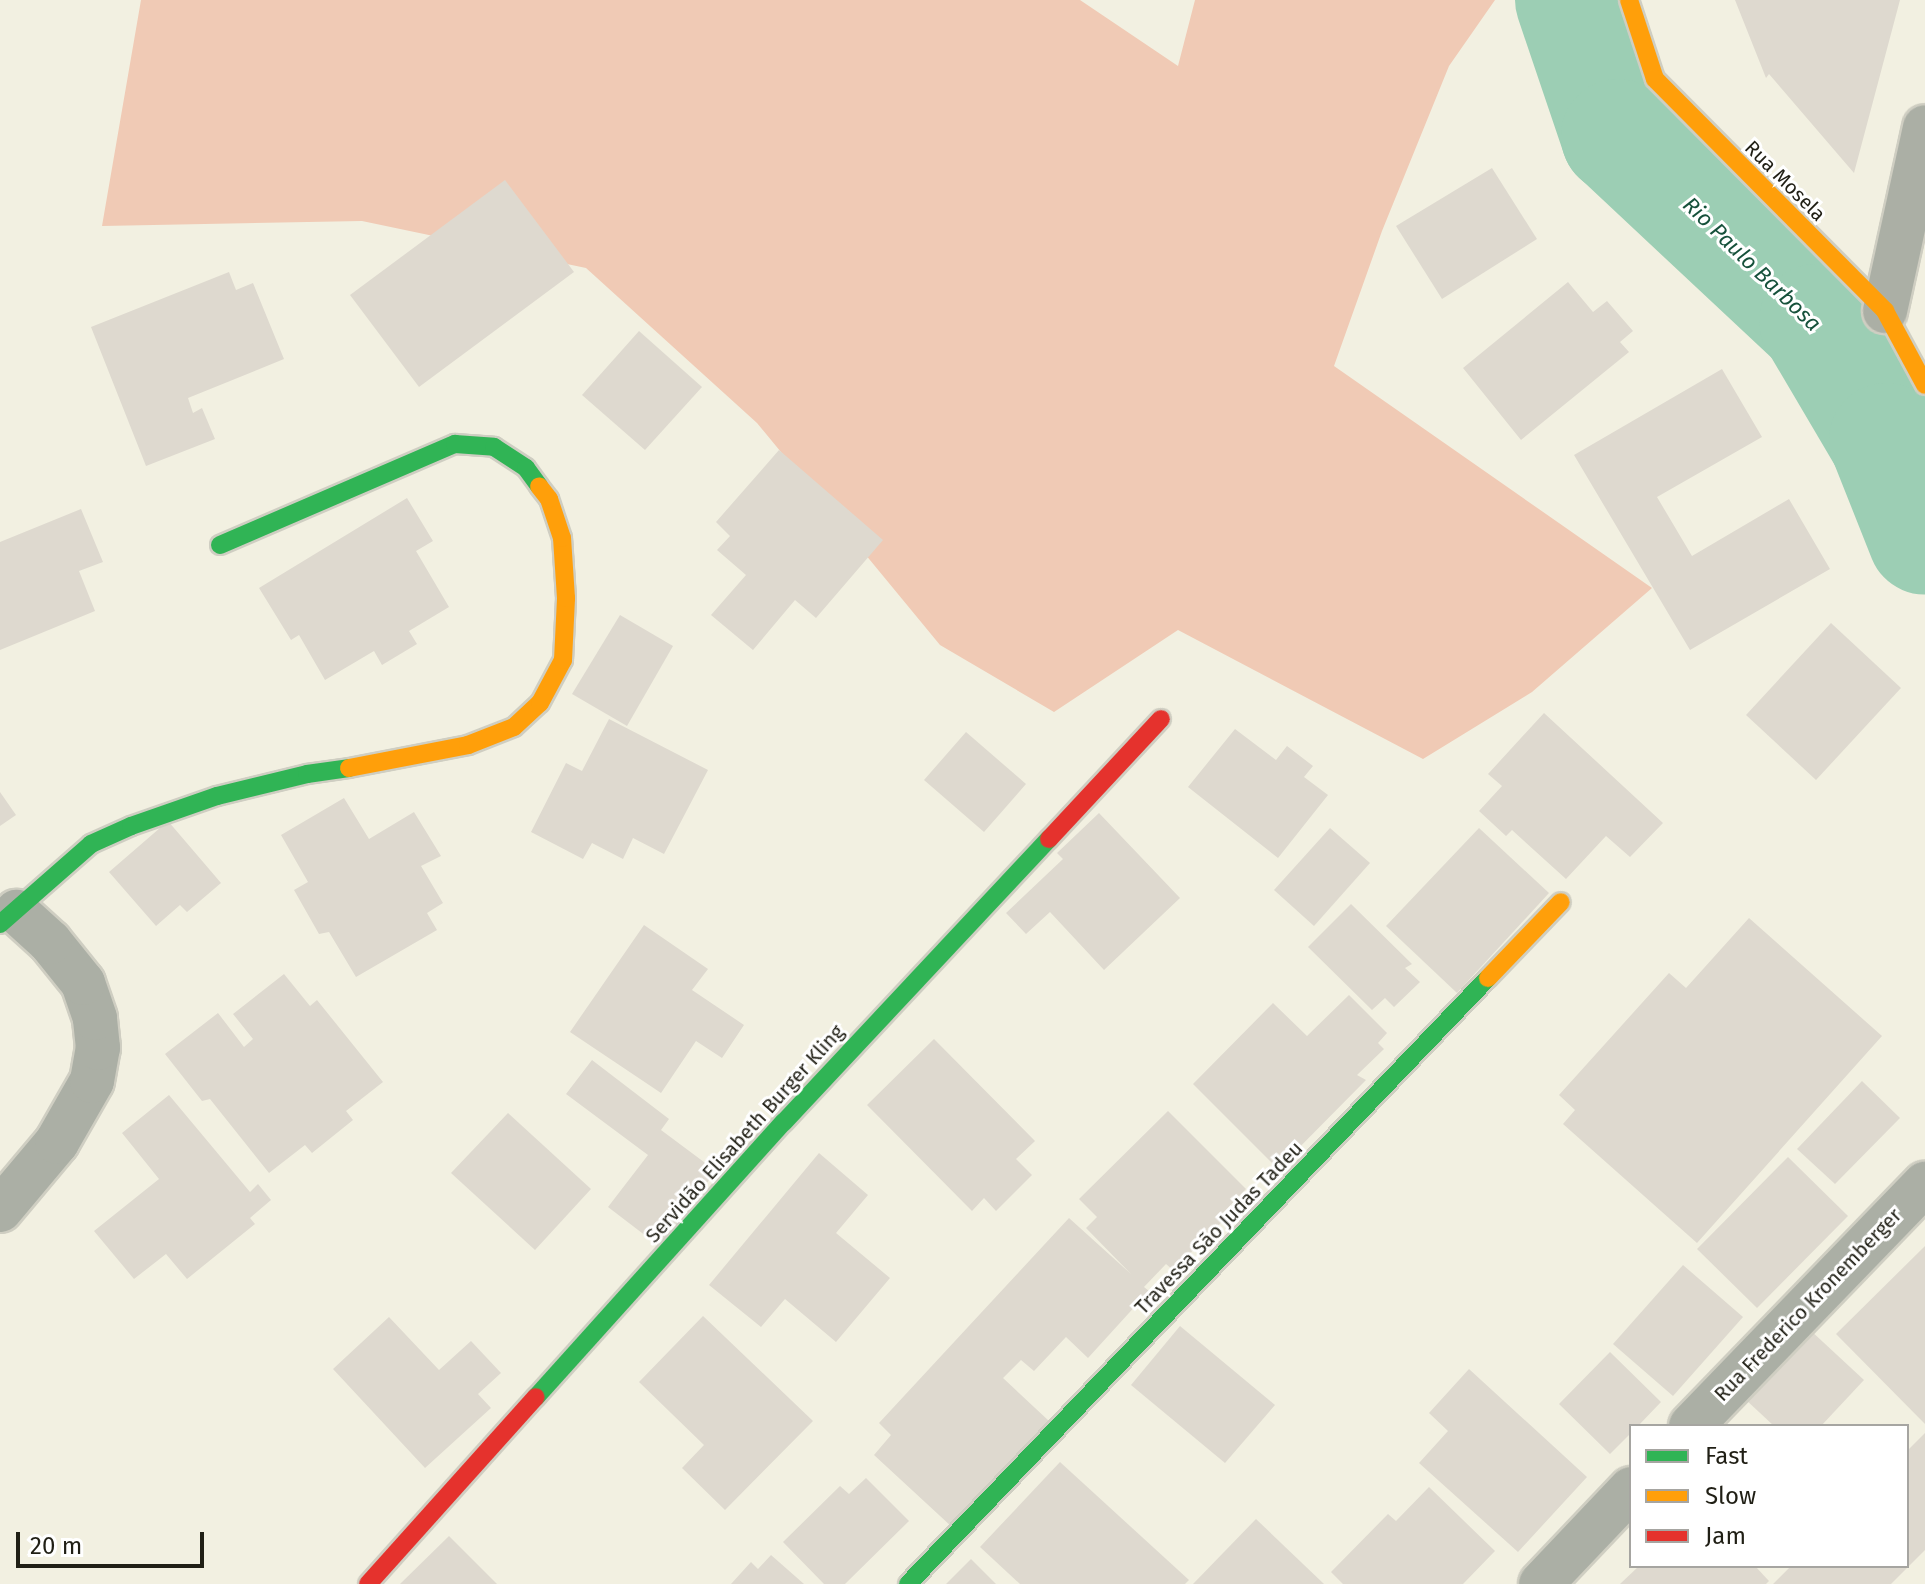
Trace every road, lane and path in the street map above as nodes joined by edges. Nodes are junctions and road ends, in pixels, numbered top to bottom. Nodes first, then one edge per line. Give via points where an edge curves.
1 (1629, 0) edge
2 (1925, 127) edge
3 (1885, 311) junction
4 (1925, 385) edge
5 (220, 545) dead end
6 (1161, 719) dead end
7 (1561, 902) dead end
8 (8, 918) edge
9 (1925, 1184) edge
10 (0, 1210) edge
11 (1693, 1424) edge
12 (1629, 1491) edge
13 (368, 1584) edge
14 (908, 1584) edge
15 (1541, 1584) edge

1 - 3 street, Rua Mosela via 1655,79
2 - 3 street
3 - 4 street, Rua Mosela
5 - 8 street via 455,444 494,447 534,478 549,499 562,538 563,660 540,703 514,727 468,745 217,796 131,826 91,844
6 - 13 street, Servidão Elisabeth Burger Kling via 784,1122
7 - 14 street, Travessa São Judas Tadeu
8 - 10 street via 50,942 83,983 98,1048 92,1081 57,1142
9 - 11 street, Rua Frederico Kronemberger
12 - 15 street

